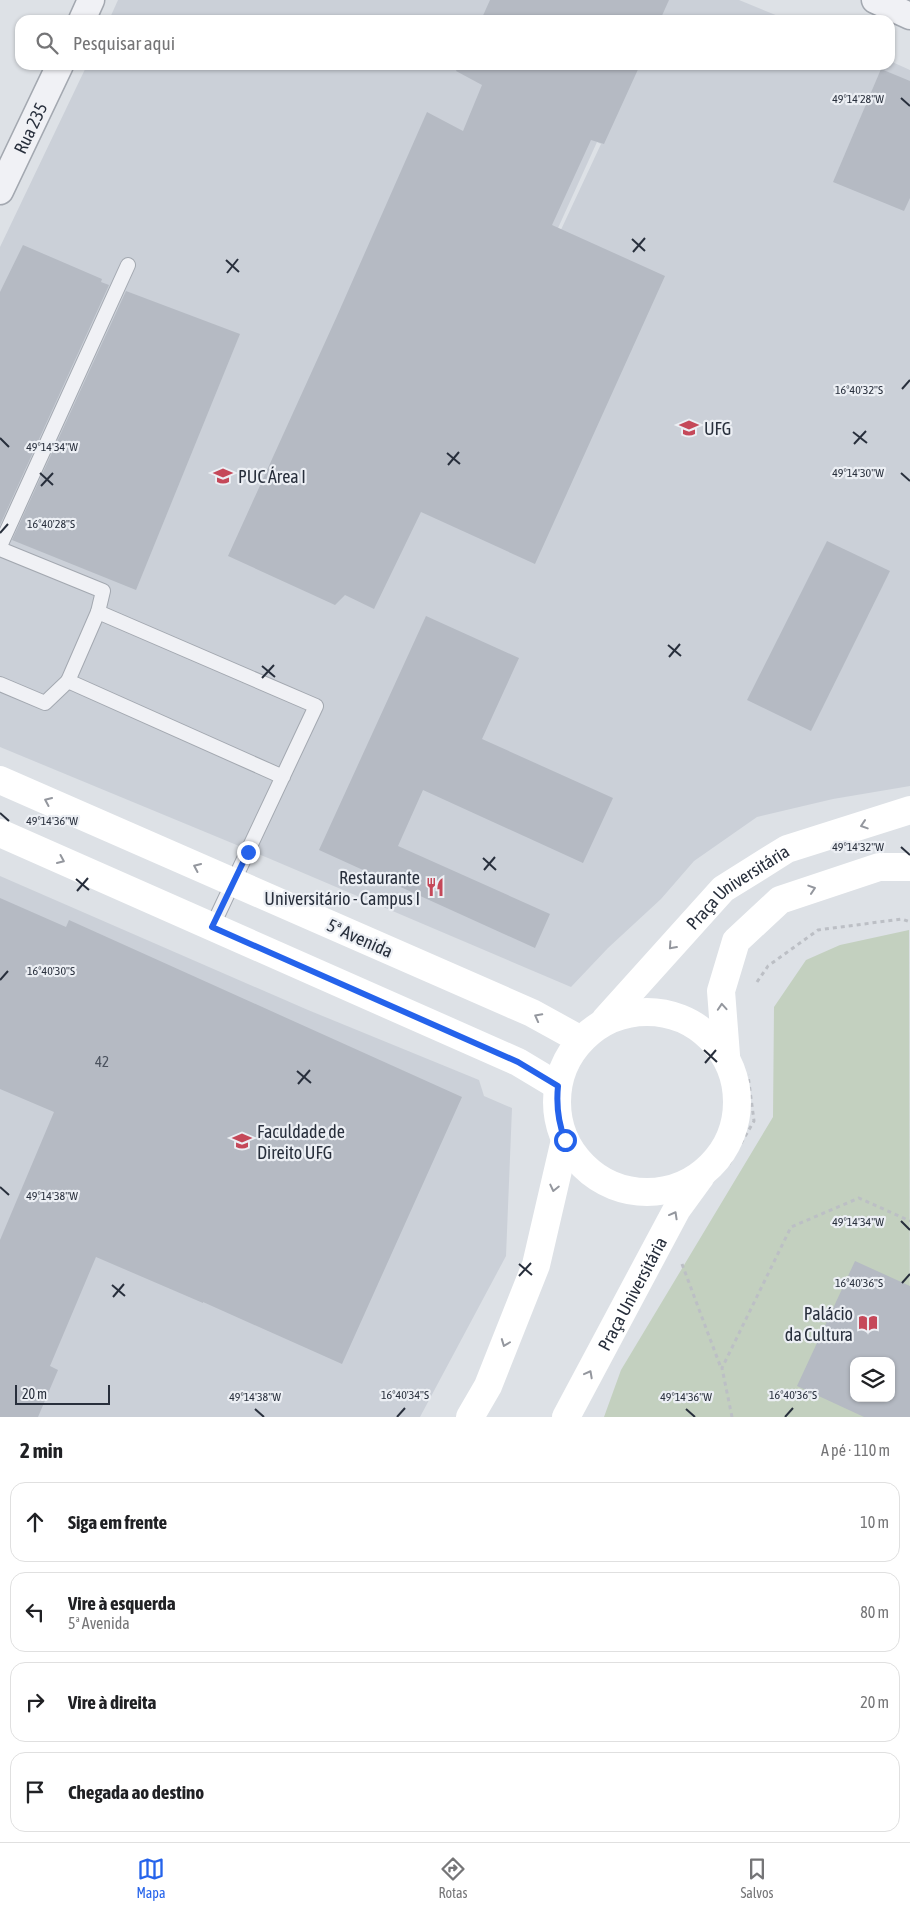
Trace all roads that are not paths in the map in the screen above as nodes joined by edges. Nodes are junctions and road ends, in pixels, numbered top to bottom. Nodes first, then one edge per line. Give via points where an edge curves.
1 (91, 0) edge
2 (875, 0) edge
3 (84, 15) edge
4 (910, 16) edge
5 (58, 70) edge
6 (0, 190) edge
7 (128, 265) dead end
8 (0, 548) edge
9 (98, 612) junction
10 (68, 681) junction
11 (0, 684) edge
12 (282, 777) junction
13 (0, 780) edge
14 (910, 810) edge
15 (0, 833) edge
16 (910, 867) edge
17 (233, 882) junction
18 (212, 927) junction
19 (603, 1022) junction
20 (581, 1040) junction
21 (736, 1060) junction
22 (558, 1086) junction
23 (565, 1140) junction
24 (714, 1172) junction
25 (470, 1417) edge
26 (566, 1417) edge

1 - 3 street
2 - 4 street
5 - 6 street, Rua 235
7 - 8 lane
8 - 9 lane via 103,591
9 - 10 lane
9 - 12 lane via 316,706
10 - 11 lane via 45,703
10 - 12 lane
12 - 17 lane
17 -> 13 main road, 5ª Avenida
14 -> 19 main road, Praça Universitária via 787,850 723,890
15 -> 18 main road
21 -> 16 main road, Praça Universitária via 721,991 736,941 780,900 879,867
17 - 18 lane
20 -> 17 main road, 5ª Avenida via 532,1013
18 - 22 main road via 518,1062
19 - 20 main road
19 - 21 main road via 630,1012 658,1011 685,1018
20 - 22 main road via 566,1061
21 - 24 main road, Praça Universitária via 738,1106 733,1131
22 - 23 main road via 556,1105
23 - 24 main road via 579,1163 600,1180 625,1190 653,1193
23 -> 25 main road via 536,1265 488,1386
26 -> 24 main road, Praça Universitária via 677,1209

